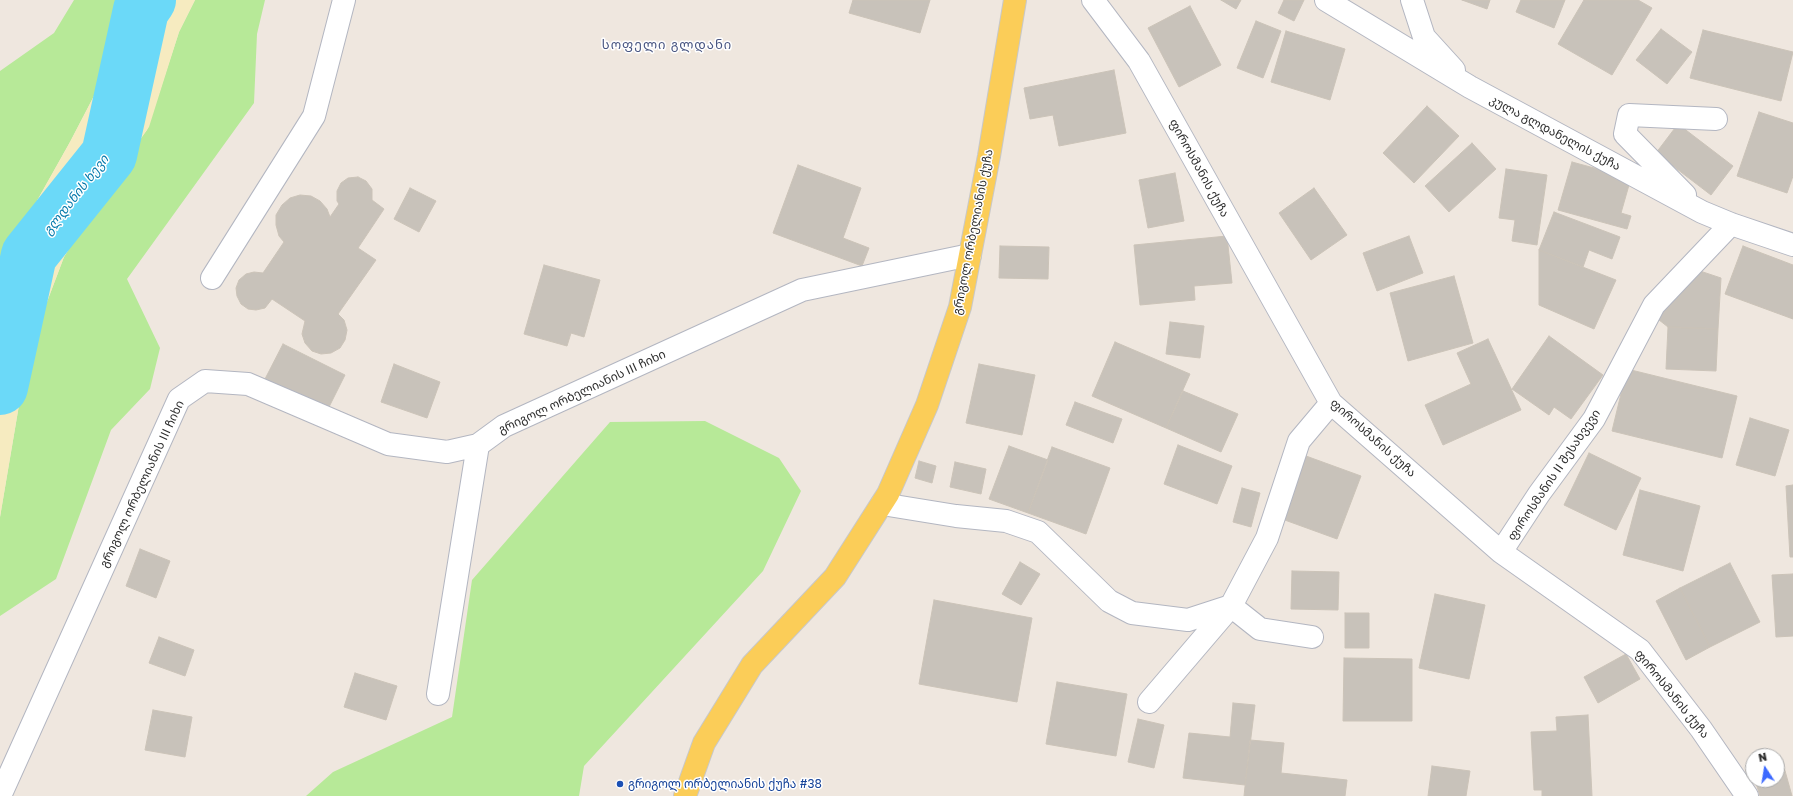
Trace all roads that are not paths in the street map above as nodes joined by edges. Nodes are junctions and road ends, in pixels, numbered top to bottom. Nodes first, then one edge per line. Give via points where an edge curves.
1 (344, 0) edge
2 (1015, 0) edge
3 (1093, 0) edge
4 (1326, 0) edge
5 (1412, 0) edge
6 (1470, 87) junction
7 (1716, 119) dead end
8 (1702, 212) junction
9 (1731, 224) junction
10 (1793, 246) edge
11 (970, 255) junction
12 (212, 278) dead end
13 (1331, 403) junction
14 (478, 445) junction
15 (882, 504) junction
16 (1501, 552) junction
17 (1231, 606) junction
18 (1312, 637) dead end
19 (438, 694) dead end
20 (1149, 702) dead end
21 (0, 796) edge
22 (685, 796) edge
23 (1747, 796) edge

1 - 12 street via 314,116
2 - 11 main road, გრიგოლ ორბელიანის ქუჩა
3 - 13 street, ფიროსმანის ქუჩა via 1139,62
4 - 6 street, კულა გლდანელის ქუჩა
5 - 6 street via 1424,37
6 - 8 street, კულა გლდანელის ქუჩა
7 - 8 street via 1629,115 1625,134
8 - 9 street, კულა გლდანელის ქუჩა
9 - 10 street, კულა გლდანელის ქუჩა
9 - 16 street, ფიროსმანის II შესახვევი via 1654,305 1594,419
11 - 14 street, გრიგოლ ორბელიანის III ჩიხი via 802,290 504,426
11 - 15 main road, გრიგოლ ორბელიანის ქუჩა via 960,307 927,405
13 - 16 street, ფიროსმანის ქუჩა
13 - 17 street via 1299,441 1267,538
14 - 19 street
14 - 21 street, გრიგოლ ორბელიანის III ჩიხი via 448,452 388,444 248,384 205,381 179,399
15 - 17 street via 1006,521 1038,532 1109,601 1132,613 1188,620
15 - 22 main road, გრიგოლ ორბელიანის ქუჩა via 835,577 752,665 704,743
16 - 23 street, ფიროსმანის ქუჩა via 1640,650 1702,729
17 - 18 street via 1260,629
17 - 20 street

